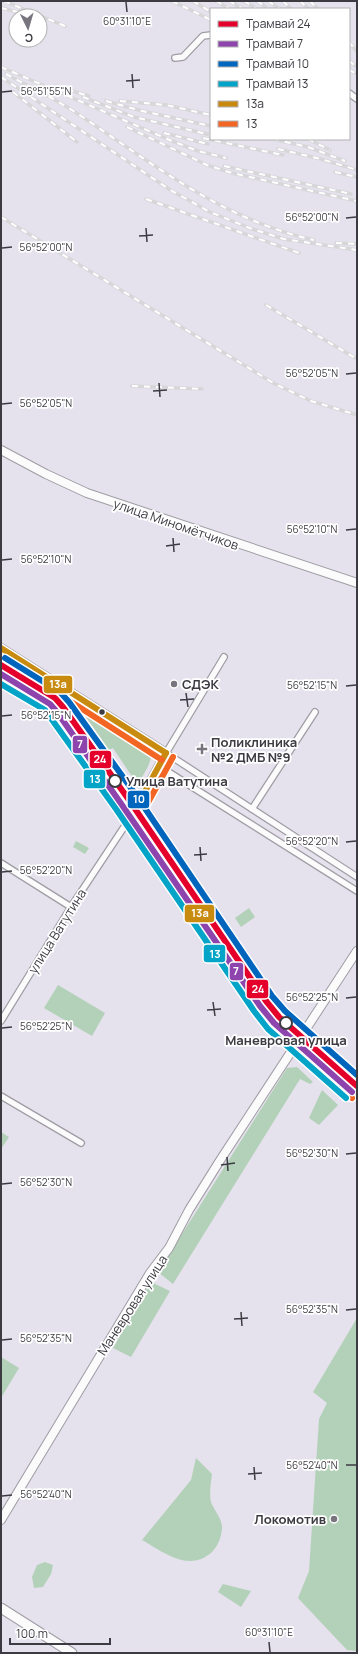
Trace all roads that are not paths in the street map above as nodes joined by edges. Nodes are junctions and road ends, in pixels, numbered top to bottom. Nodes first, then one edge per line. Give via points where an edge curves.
1 (210, 35) edge
2 (175, 58) dead end
3 (1, 450) edge
4 (357, 583) edge
5 (1, 648) edge
6 (224, 657) dead end
7 (1, 669) edge
8 (315, 712) dead end
9 (166, 753) junction
10 (158, 766) junction
11 (252, 809) junction
12 (132, 815) junction
13 (1, 864) edge
14 (357, 877) edge
15 (357, 891) edge
16 (71, 907) junction
17 (357, 951) edge
18 (1, 1021) edge
19 (298, 1040) junction
20 (357, 1092) edge
21 (1, 1096) edge
22 (81, 1143) dead end
23 (1, 1520) edge
24 (1, 1608) edge
25 (72, 1653) edge

1 - 2 street via 203,36 183,57
3 - 4 street, улица Миномётчиков via 87,493
5 - 9 street
6 - 9 street, улица Ватутина
7 - 12 street via 48,699 59,710
8 - 11 street
9 - 10 street, улица Ватутина
9 - 11 street
10 - 12 street, улица Ватутина
10 - 15 street
11 - 14 street
12 - 16 street, улица Ватутина
12 - 19 street via 261,1003 278,1024
13 - 16 street
16 - 18 street, улица Ватутина
17 - 19 street, Маневровая улица
19 - 20 street
19 - 23 street, Маневровая улица via 189,1210 169,1248 150,1272
21 - 22 street
24 - 25 main road

